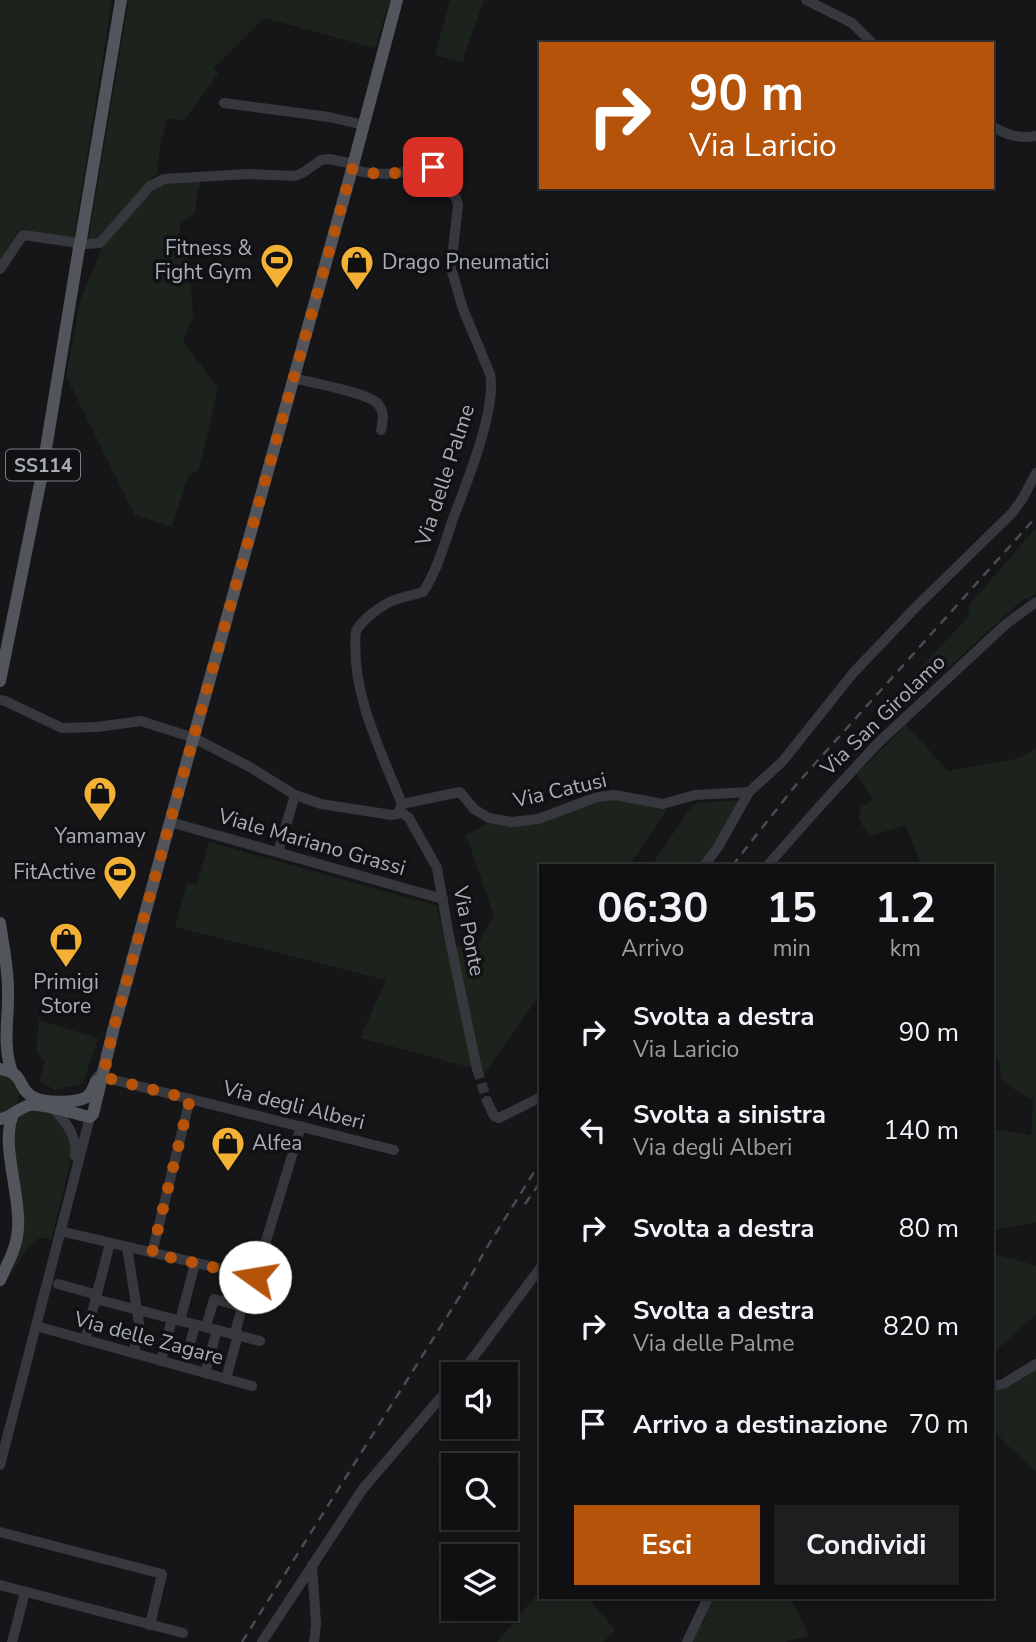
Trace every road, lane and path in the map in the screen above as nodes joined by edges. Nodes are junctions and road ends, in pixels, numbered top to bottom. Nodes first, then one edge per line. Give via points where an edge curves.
1 (121, 0) edge
2 (397, 0) edge
3 (806, 0) edge
4 (871, 42) edge
5 (224, 103) dead end
6 (364, 125) junction
7 (994, 127) edge
8 (1036, 136) edge
9 (353, 167) junction
10 (0, 269) edge
11 (294, 378) junction
12 (381, 430) dead end
13 (1036, 473) edge
14 (1036, 602) edge
15 (0, 681) edge
16 (3, 701) edge
17 (194, 738) junction
18 (749, 792) junction
19 (295, 794) junction
20 (401, 807) junction
21 (170, 822) junction
22 (278, 852) junction
23 (705, 864) edge
24 (769, 864) edge
25 (443, 899) junction
26 (0, 923) edge
27 (6, 1044) junction
28 (0, 1059) edge
29 (477, 1069) tunnel mouth
30 (6, 1071) edge
31 (101, 1077) junction
32 (24, 1087) junction
33 (539, 1098) edge
34 (190, 1099) junction
35 (487, 1101) dead end
36 (57, 1105) junction
37 (16, 1112) junction
38 (90, 1117) junction
39 (0, 1119) edge
40 (301, 1126) junction
41 (0, 1128) edge
42 (394, 1150) dead end
43 (9, 1153) junction
44 (60, 1230) junction
45 (110, 1243) junction
46 (127, 1247) junction
47 (152, 1253) junction
48 (195, 1263) junction
49 (539, 1270) edge
50 (236, 1272) junction
51 (255, 1277) junction
52 (0, 1280) edge
53 (270, 1280) dead end
54 (58, 1284) dead end
55 (95, 1299) junction
56 (229, 1303) junction
57 (137, 1310) junction
58 (176, 1320) junction
59 (195, 1325) junction
60 (36, 1326) junction
61 (211, 1329) junction
62 (238, 1335) junction
63 (85, 1340) junction
64 (260, 1341) dead end
65 (133, 1353) junction
66 (160, 1361) junction
67 (470, 1362) edge
68 (1036, 1364) edge
69 (184, 1367) junction
70 (205, 1373) junction
71 (226, 1379) junction
72 (252, 1386) dead end
73 (994, 1386) edge
74 (441, 1397) edge
75 (0, 1465) edge
76 (0, 1532) edge
77 (312, 1564) junction
78 (0, 1586) edge
79 (25, 1592) junction
80 (708, 1599) edge
81 (150, 1625) junction
82 (183, 1633) dead end
83 (12, 1642) edge
84 (262, 1642) edge
85 (314, 1642) edge
86 (687, 1642) edge

1 - 15 main road, SS114 via 41,479
2 - 6 main road
3 - 4 street via 852,23
5 - 6 street
6 - 9 main road
7 - 8 street via 1021,138
9 - 10 street via 330,159 295,176 164,179 150,186 100,243 23,235
9 - 11 main road
9 - 20 street, Via delle Palme via 400,173 442,167 458,205 452,268 492,382 472,467 426,587 379,609 356,631 356,669 363,703
11 - 12 street via 375,401 382,411
11 - 17 main road
13 - 18 street via 1012,513 854,672 782,762
14 - 24 street, Via San Girolamo via 1006,624 878,743
16 - 17 street, Via Catusi via 62,728 141,720
17 - 19 street, Via Catusi
17 - 21 main road
18 - 20 street, Via Catusi via 695,795 663,804 615,795 597,797 538,819 512,822 489,818 460,792
18 - 23 street
19 - 20 street, Via Catusi via 321,804 392,815
19 - 22 street
20 - 25 street, Via Ponte via 437,868
21 - 22 street, Viale Mariano Grassi
21 - 31 main road
22 - 25 street, Viale Mariano Grassi
25 - 29 street, Via Ponte
26 - 27 main road via 8,976
27 - 28 main road
27 - 30 main road
30 - 32 main road
31 - 34 street, Via degli Alberi
31 - 36 main road via 84,1098
31 - 38 main road
32 - 36 main road via 34,1098
32 - 37 main road
33 - 35 street via 499,1118
34 - 40 street, Via degli Alberi
34 - 47 street
36 - 37 main road via 36,1105
36 - 38 main road via 84,1111
36 - 44 street via 76,1144
37 - 39 main road
37 - 43 main road via 8,1131
38 - 44 street
40 - 42 street, Via degli Alberi
40 - 51 street
41 - 43 main road
43 - 52 main road via 18,1229
44 - 45 street
44 - 60 street
45 - 46 street
45 - 55 street
46 - 47 street
46 - 57 street
47 - 48 street
48 - 50 street
48 - 58 street
49 - 67 street
50 - 51 street
50 - 56 street
51 - 53 street
54 - 55 street via 94,1294
55 - 57 street
55 - 63 street
56 - 61 street via 214,1299
56 - 62 street via 242,1307
57 - 58 street
57 - 65 street via 140,1329
58 - 59 street
58 - 66 street
59 - 61 street
59 - 69 street
60 - 63 street, Via delle Zagare
60 - 75 street
61 - 62 street
61 - 70 street
62 - 64 street
62 - 71 street
63 - 65 street, Via delle Zagare
65 - 66 street, Via delle Zagare
66 - 69 street, Via delle Zagare
68 - 73 street
69 - 70 street, Via delle Zagare
70 - 71 street, Via delle Zagare
71 - 72 street, Via delle Zagare
74 - 77 street via 362,1490
76 - 81 street via 162,1574
77 - 84 street
77 - 85 street
78 - 79 street
79 - 81 street
79 - 83 street
80 - 86 street
81 - 82 street

